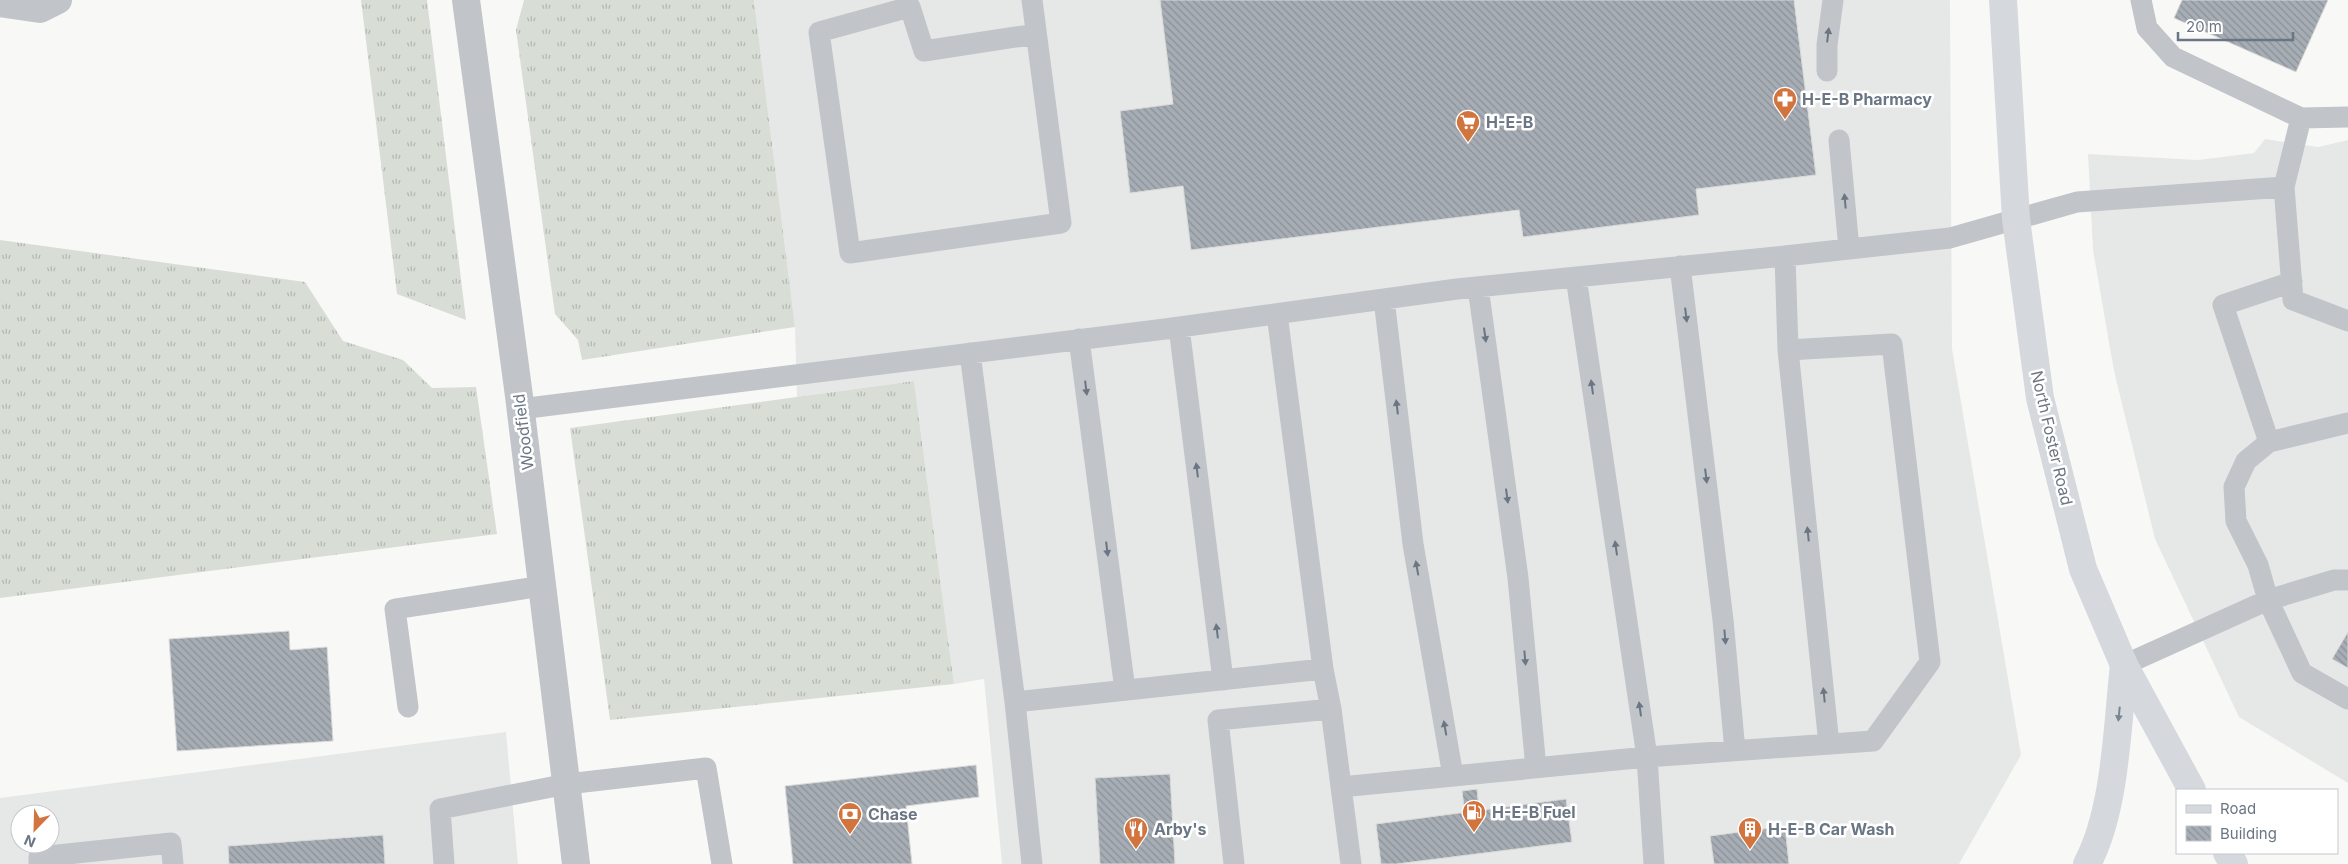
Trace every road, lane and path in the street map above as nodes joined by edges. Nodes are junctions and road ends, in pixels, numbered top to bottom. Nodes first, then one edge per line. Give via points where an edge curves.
1 (58, 0) edge
2 (466, 0) edge
3 (1032, 0) edge
4 (1832, 0) edge
5 (2003, 0) edge
6 (2141, 0) edge
7 (0, 3) edge
8 (1036, 34) junction
9 (1827, 71) dead end
10 (2348, 117) edge
11 (2301, 118) junction
12 (1839, 140) dead end
13 (2284, 187) junction
14 (2016, 220) junction
15 (1850, 249) junction
16 (1785, 256) junction
17 (1680, 266) junction
18 (1576, 277) junction
19 (2292, 282) junction
20 (1478, 287) junction
21 (1384, 299) junction
22 (1277, 314) junction
23 (2348, 321) edge
24 (1179, 327) junction
25 (1079, 340) junction
26 (1788, 350) junction
27 (970, 353) junction
28 (520, 409) junction
29 (2348, 423) edge
30 (2269, 442) junction
31 (2348, 580) edge
32 (542, 586) junction
33 (2268, 600) junction
34 (2124, 665) junction
35 (1323, 669) junction
36 (1223, 680) junction
37 (1125, 690) junction
38 (2348, 700) edge
39 (1015, 702) junction
40 (408, 707) dead end
41 (1331, 709) junction
42 (1829, 744) junction
43 (1735, 751) junction
44 (1647, 757) junction
45 (1536, 768) junction
46 (1453, 776) junction
47 (567, 784) junction
48 (1341, 787) junction
49 (2191, 789) edge
50 (39, 860) edge
51 (173, 864) edge
52 (444, 864) edge
53 (576, 864) edge
54 (722, 864) edge
55 (1032, 864) edge
56 (1234, 864) edge
57 (1351, 864) edge
58 (1654, 864) edge
59 (2088, 864) edge

1 - 7 street via 40,9
2 - 28 street, Woodfield
3 - 8 lane
9 -> 4 lane
5 - 14 main road, North Foster Road
6 - 11 lane via 2147,28 2173,57
8 - 8 lane via 1061,223 850,253 819,32 910,7 924,51
10 - 11 lane
11 - 13 lane
15 -> 12 lane
13 - 14 lane via 2077,202
13 - 19 lane
14 - 15 lane via 1950,238
14 - 34 main road, North Foster Road via 2040,398 2083,569
15 - 16 lane
16 - 17 lane
16 - 26 lane
17 - 18 lane
17 -> 43 lane via 1723,620
18 - 20 lane
44 -> 18 lane
19 - 23 lane via 2293,300
19 - 30 lane via 2223,305
20 - 21 lane
20 -> 45 lane via 1518,578
21 - 22 lane
46 -> 21 lane via 1413,544
22 - 24 lane
22 - 35 lane
24 - 25 lane
36 -> 24 lane
25 - 27 lane
25 -> 37 lane
42 -> 26 lane
26 - 42 lane via 1892,344 1930,662 1872,741
27 - 28 lane
27 - 39 lane
28 - 32 street, Woodfield
29 - 30 lane
30 - 33 lane via 2246,461 2234,487 2236,521 2258,565
31 - 33 lane via 2334,580
32 - 40 lane via 395,609
32 - 47 street, Woodfield
33 - 34 lane
33 - 38 lane via 2302,673
34 - 49 main road, North Foster Road
34 -> 59 main road via 2110,786 2098,844
35 - 36 lane
35 - 41 lane
36 - 37 lane
37 - 39 lane
39 - 55 lane
41 - 48 lane
41 - 56 lane via 1218,720
42 - 43 lane
43 - 44 lane
44 - 45 lane
44 - 58 lane
45 - 46 lane
46 - 48 lane
47 - 52 lane via 440,809
47 - 53 street, Woodfield
47 - 54 lane via 706,768
48 - 57 lane
50 - 51 lane via 171,843

